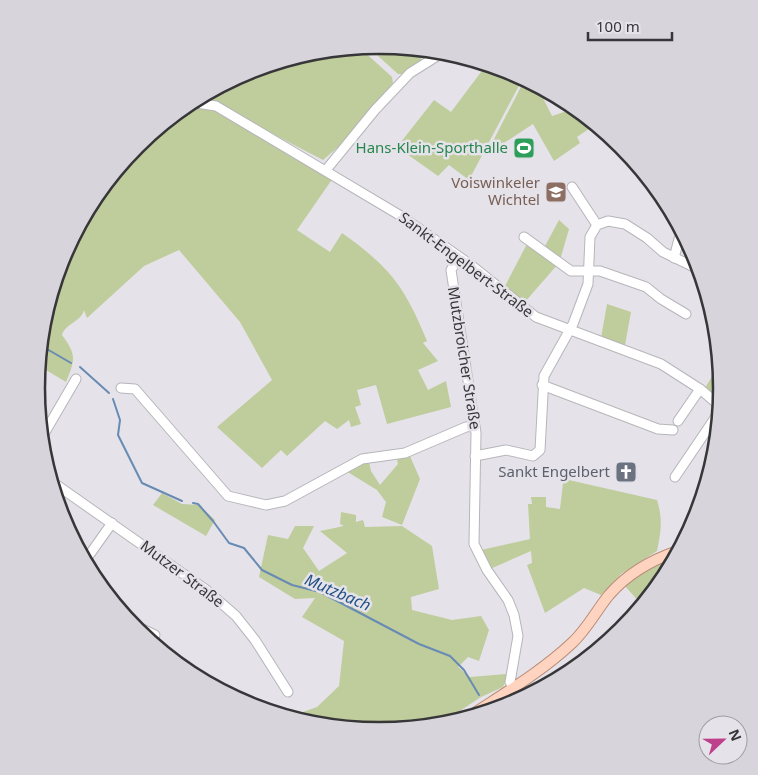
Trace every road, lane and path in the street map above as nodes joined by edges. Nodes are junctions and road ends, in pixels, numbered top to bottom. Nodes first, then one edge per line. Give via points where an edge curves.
1 (434, 58) edge
2 (203, 104) edge
3 (326, 170) junction
4 (572, 187) dead end
5 (597, 225) junction
6 (524, 237) dead end
7 (679, 240) edge
8 (458, 258) junction
9 (674, 258) junction
10 (690, 265) edge
11 (589, 272) junction
12 (686, 314) dead end
13 (570, 332) junction
14 (76, 379) dead end
15 (542, 385) junction
16 (121, 388) dead end
17 (700, 389) junction
18 (712, 400) edge
19 (678, 421) dead end
20 (711, 424) edge
21 (475, 426) junction
22 (48, 428) edge
23 (672, 430) dead end
24 (475, 456) junction
25 (674, 477) dead end
26 (60, 487) edge
27 (112, 522) junction
28 (90, 554) edge
29 (668, 554) edge
30 (512, 688) junction
31 (288, 692) dead end
32 (491, 702) edge

1 - 3 street via 410,73 374,110
2 - 3 street, Sankt-Engelbert-Straße via 216,106
3 - 8 street, Sankt-Engelbert-Straße via 401,216
4 - 5 street
5 - 9 street via 608,221 624,224
5 - 11 street via 590,237
6 - 11 street via 571,271
7 - 9 street
8 - 13 street, Sankt-Engelbert-Straße via 536,317
8 - 21 street, Mutzbroicher Straße via 451,270
9 - 10 street
11 - 12 street via 600,271 646,287
11 - 13 street via 588,284
13 - 15 street via 546,371
13 - 17 street, Sankt-Engelbert-Straße via 642,356
14 - 22 street
15 - 23 street via 658,429
15 - 24 street via 538,453 531,455 506,450
16 - 21 street via 134,389 228,496 266,505 285,500 362,458 405,453
17 - 18 street, Sankt-Engelbert-Straße
17 - 19 street
20 - 25 street
21 - 24 street, Mutzbroicher Straße
24 - 30 street, Mutzbroicher Straße via 474,544 514,615 518,636 510,682
26 - 27 street, Mutzer Straße
27 - 28 street
27 - 31 street, Mutzer Straße via 205,589 236,616
29 - 30 main road via 634,572 609,595 574,641 547,666
30 - 32 main road

